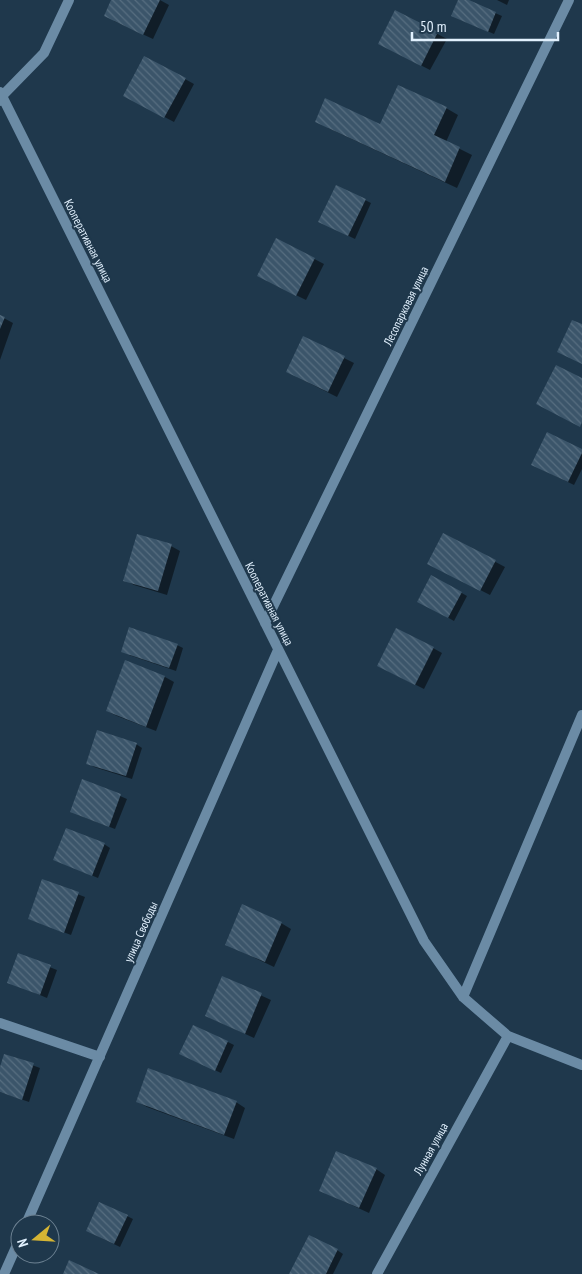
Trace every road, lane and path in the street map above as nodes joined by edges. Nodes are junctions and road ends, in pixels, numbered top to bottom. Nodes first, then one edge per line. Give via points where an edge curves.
1 (69, 0) edge
2 (569, 0) edge
3 (1, 96) edge
4 (265, 623) junction
5 (278, 650) junction
6 (582, 715) edge
7 (463, 997) junction
8 (0, 1023) edge
9 (508, 1036) junction
10 (100, 1057) junction
11 (582, 1065) edge
12 (30, 1214) edge
13 (10, 1260) edge
14 (4, 1274) edge
15 (376, 1274) edge

1 - 3 street via 44,53
2 - 4 street, Лесопарковая улица
3 - 4 street, Кооперативная улица
4 - 5 street, Кооперативная улица
5 - 7 street, Кооперативная улица via 424,941
5 - 10 street, улица Свободы
6 - 7 street
7 - 9 street, Кооперативная улица
8 - 10 street
9 - 11 street, Кооперативная улица
9 - 15 street, Лунная улица
10 - 12 street, улица Свободы
13 - 14 street

